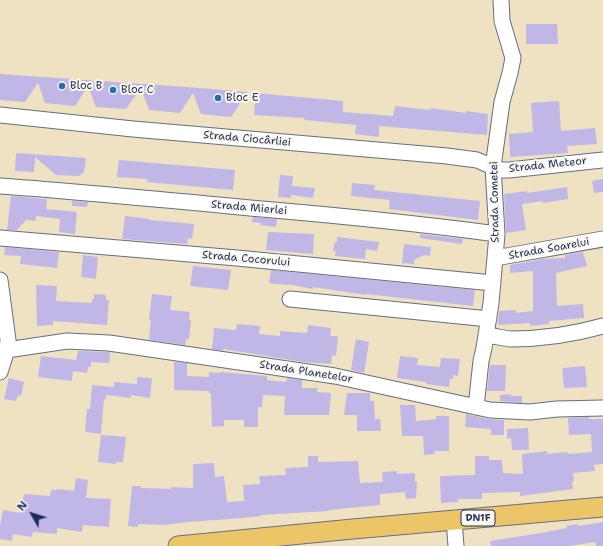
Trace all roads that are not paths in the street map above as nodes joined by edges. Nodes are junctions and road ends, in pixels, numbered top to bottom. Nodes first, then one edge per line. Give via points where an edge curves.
1 (501, 0) edge
2 (0, 115) edge
3 (603, 160) edge
4 (492, 167) junction
5 (0, 186) edge
6 (497, 234) junction
7 (0, 238) edge
8 (603, 239) edge
9 (495, 258) junction
10 (0, 280) edge
11 (492, 283) junction
12 (290, 299) dead end
13 (489, 319) junction
14 (603, 326) edge
15 (486, 335) junction
16 (7, 350) junction
17 (0, 372) edge
18 (476, 407) junction
19 (603, 408) edge
20 (603, 507) edge
21 (454, 520) junction
22 (178, 546) edge
23 (456, 546) edge

1 - 4 street, Strada Cometei via 502,21 513,58
2 - 4 street, Strada Ciocârliei via 447,156 478,160
3 - 4 street, Strada Meteor via 509,170
4 - 6 street, Strada Cometei
5 - 6 street, Strada Mierlei via 433,225
6 - 9 street, Strada Cometei
7 - 11 street, Strada Cocorului
8 - 9 street, Strada Soarelui
9 - 11 street, Strada Cometei
10 - 16 street via 8,330
11 - 13 street, Strada Cometei
12 - 13 street
13 - 15 street, Strada Cometei
14 - 15 street via 562,334 510,339
15 - 18 street, Strada Cometei
16 - 17 street
16 - 18 street, Strada Planetelor via 67,341 109,343 335,376
18 - 19 street, Strada Planetelor via 510,412
20 - 21 main road, DN1F
21 - 22 main road, DN1F
21 - 23 street

